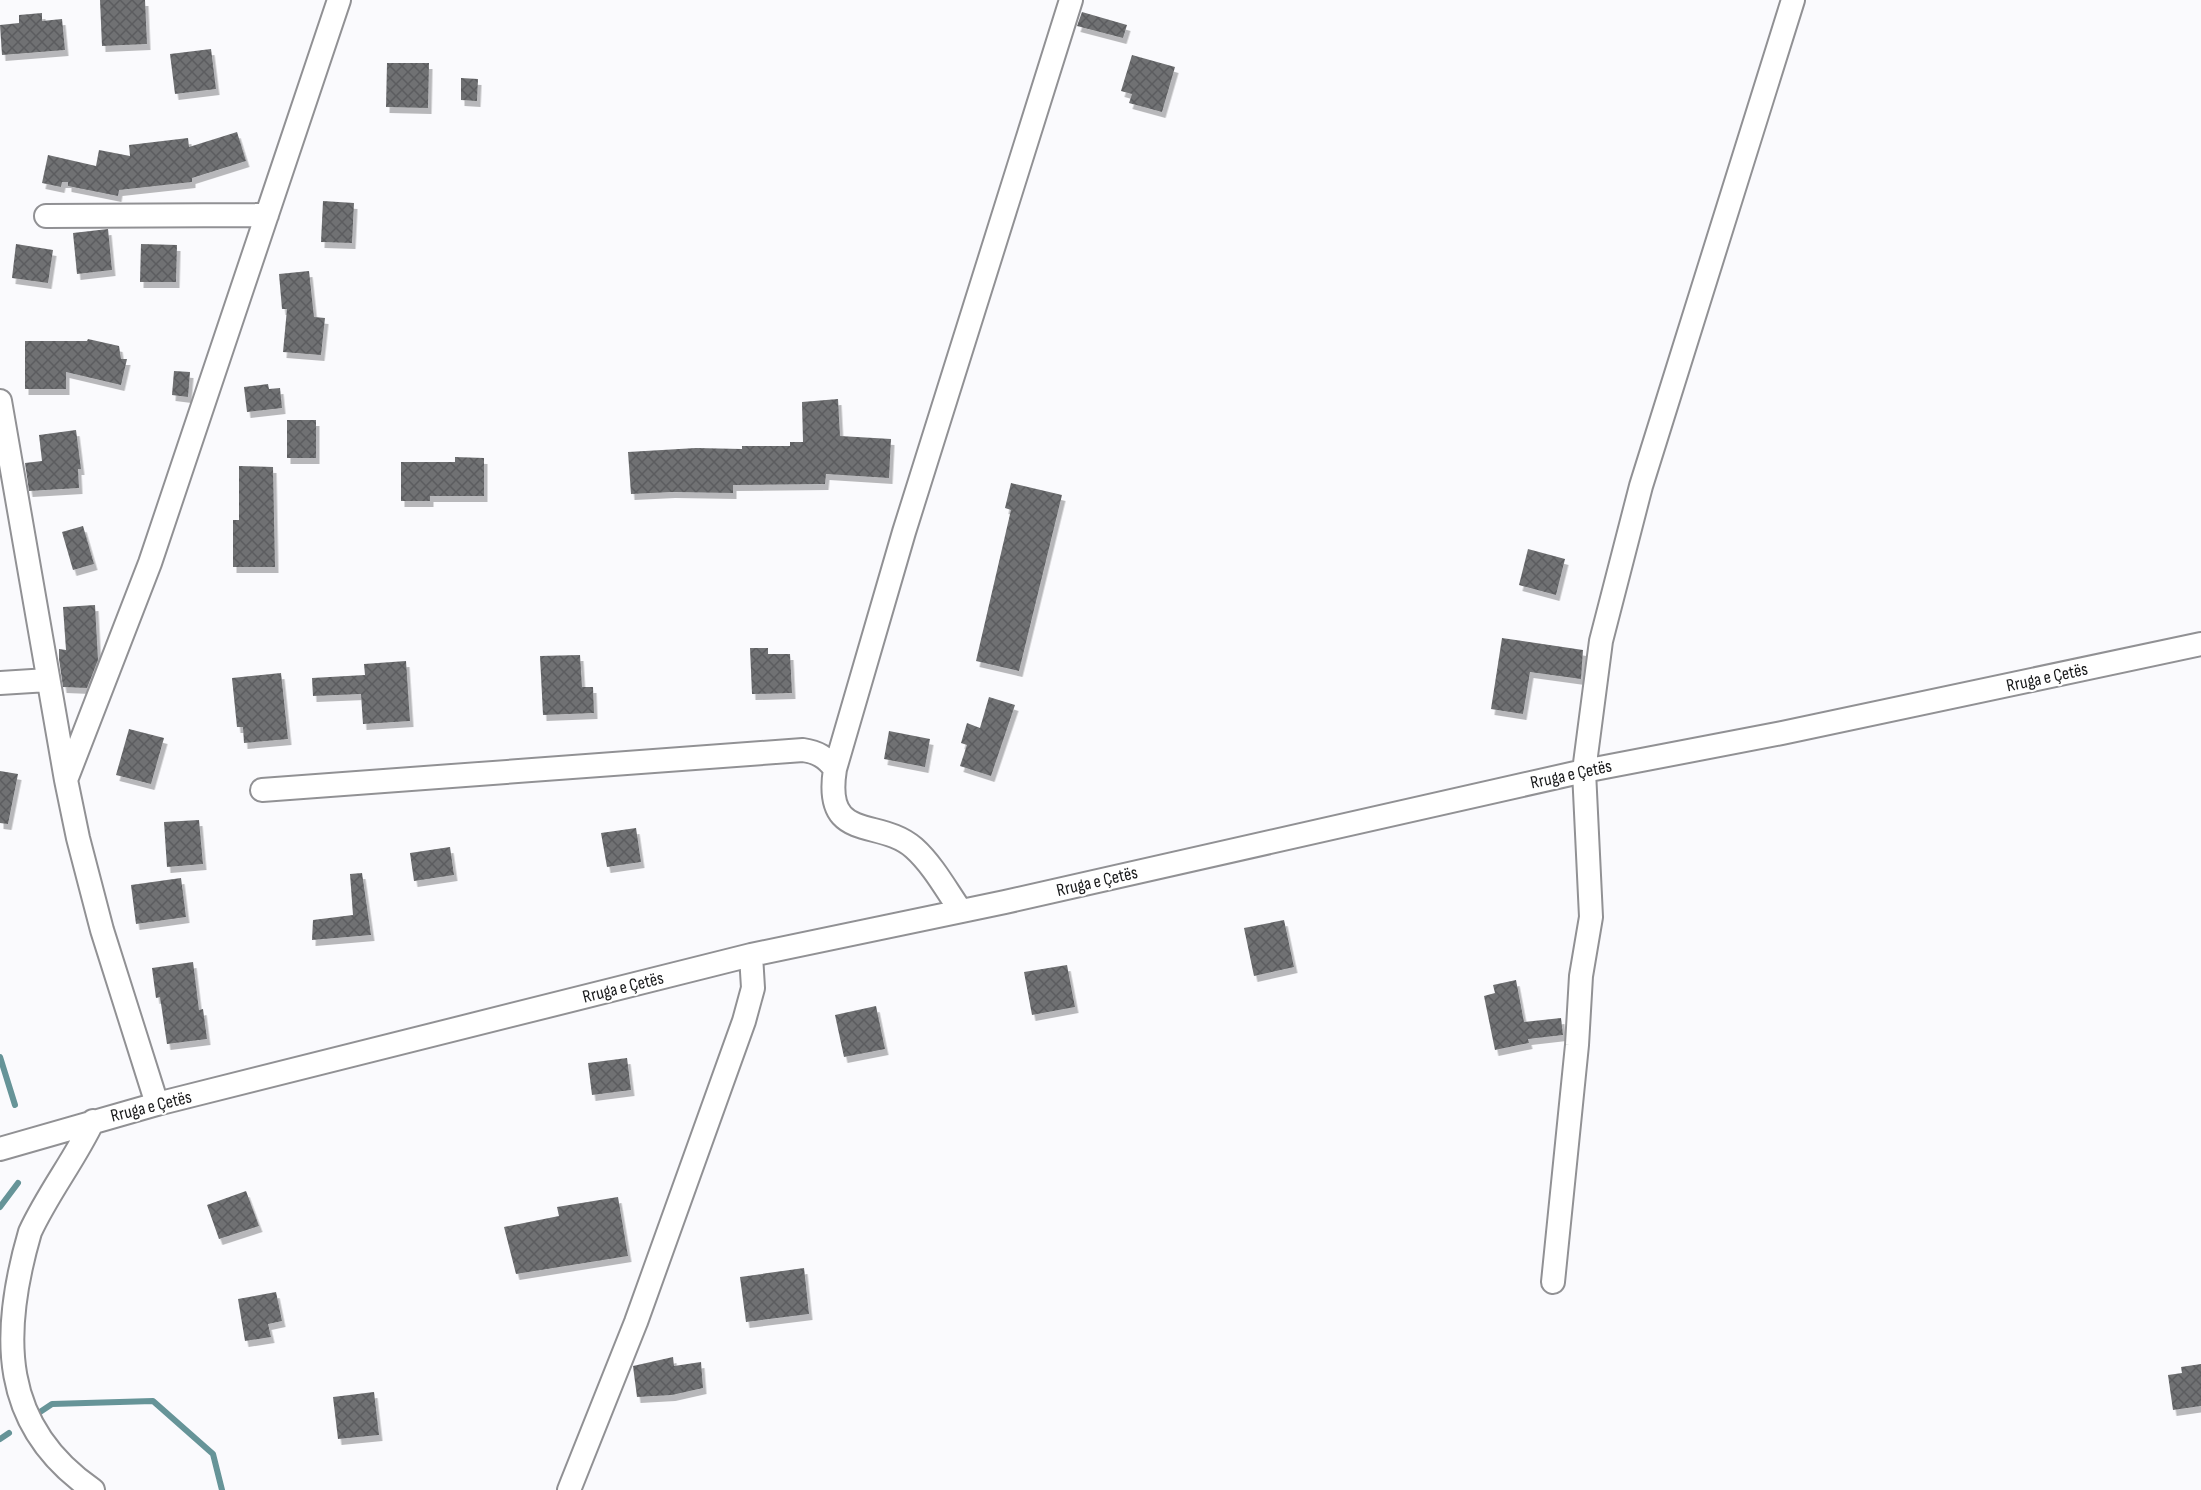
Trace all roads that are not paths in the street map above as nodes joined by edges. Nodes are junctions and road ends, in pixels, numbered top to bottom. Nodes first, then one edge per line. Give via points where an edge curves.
1 (339, 0) edge
2 (1071, 0) edge
3 (1793, 0) edge
4 (267, 215) junction
5 (46, 216) dead end
6 (0, 401) edge
7 (2201, 644) edge
8 (48, 680) junction
9 (0, 683) edge
10 (835, 769) junction
11 (1584, 771) junction
12 (66, 780) junction
13 (262, 790) dead end
14 (961, 912) junction
15 (751, 955) junction
16 (157, 1104) junction
17 (93, 1120) junction
18 (0, 1149) edge
19 (1553, 1282) dead end
20 (93, 1490) edge
21 (569, 1490) edge

1 - 4 street
2 - 10 street via 904,532
3 - 11 street via 1641,486 1601,641
4 - 5 street
4 - 12 street via 150,563
6 - 8 street
7 - 11 street, Rruga e Çetës
8 - 9 street
8 - 12 street
10 - 13 street via 816,752 803,750
10 - 14 street via 834,800 841,813 852,825 899,839 914,848
11 - 14 street, Rruga e Çetës
11 - 19 street via 1591,917 1581,976 1578,1045
12 - 16 street via 102,930
14 - 15 street, Rruga e Çetës
15 - 16 street, Rruga e Çetës
15 - 21 street via 753,988 744,1021 636,1322
16 - 17 street, Rruga e Çetës
17 - 18 street, Rruga e Çetës
17 - 20 street via 80,1148 50,1192 18,1257 1,1332 6,1378 23,1423 45,1453

